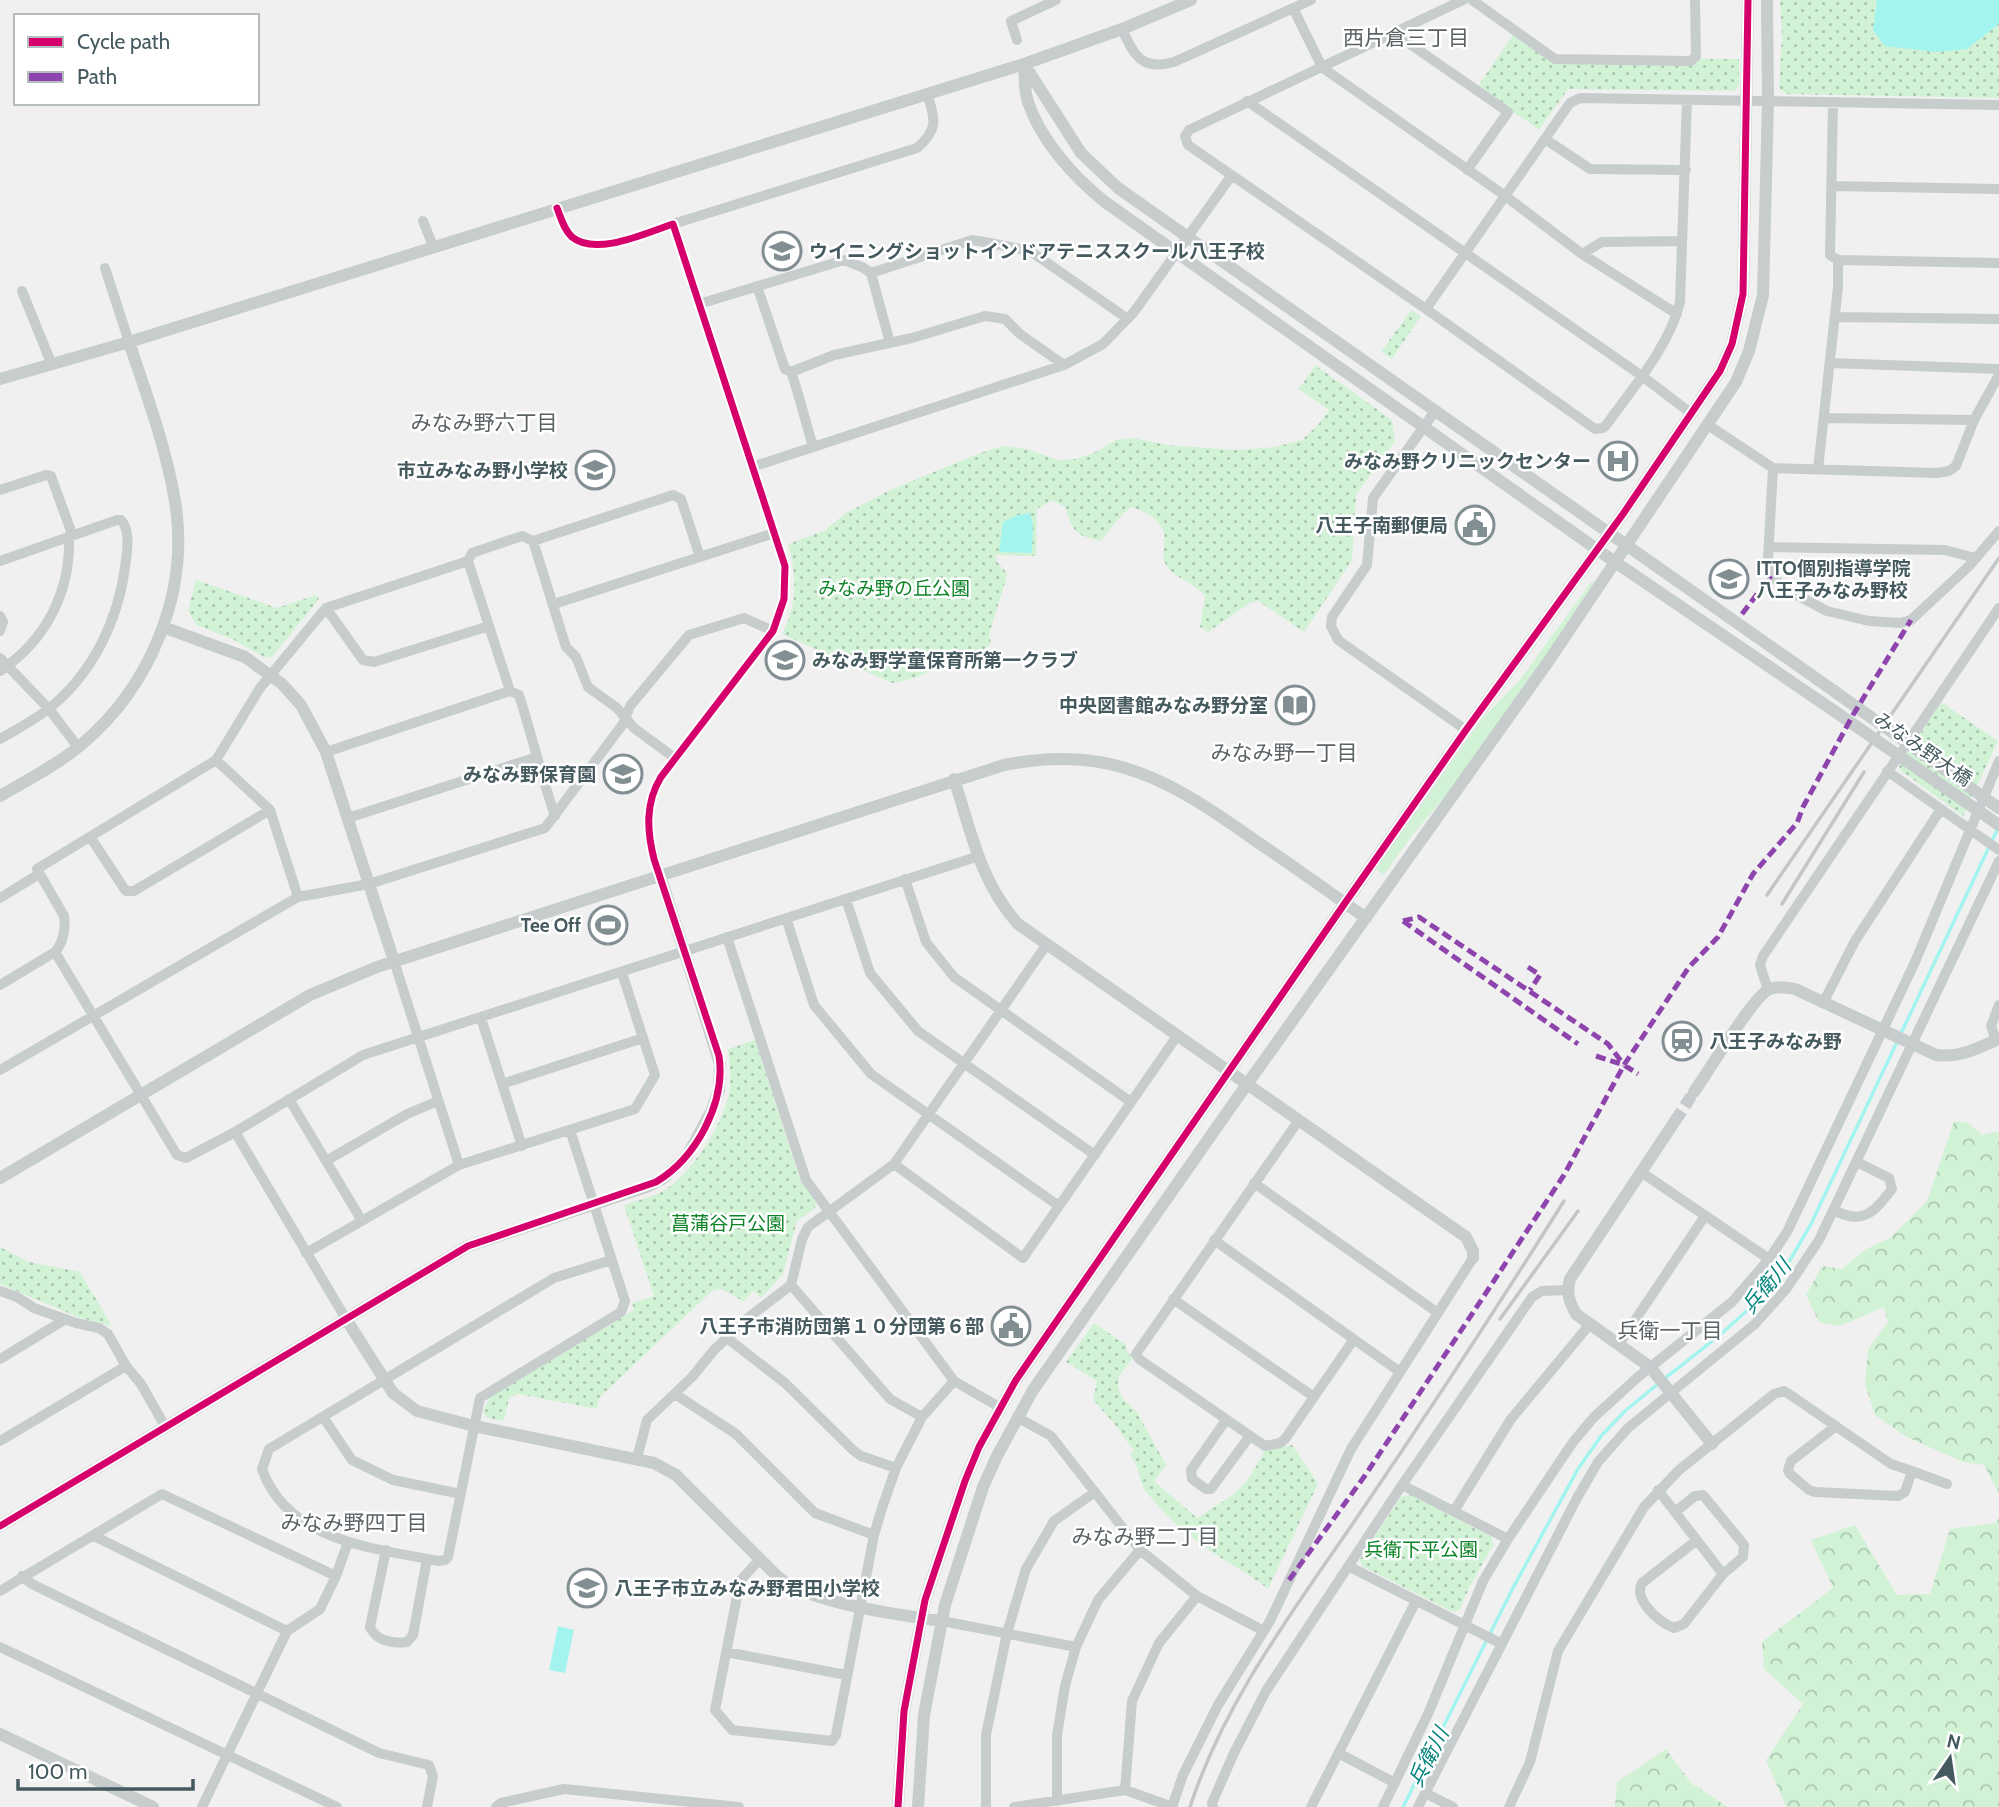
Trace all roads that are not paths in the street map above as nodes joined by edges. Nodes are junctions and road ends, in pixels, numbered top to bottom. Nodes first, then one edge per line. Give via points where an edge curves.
1 (1056, 0) edge
2 (1191, 0) edge
3 (1311, 0) edge
4 (1463, 0) edge
5 (1472, 0) edge
6 (1695, 0) edge
7 (1748, 0) edge
8 (1767, 0) edge
9 (1293, 8) junction
10 (1122, 29) junction
11 (1394, 33) junction
12 (1017, 40) dead end
13 (1024, 64) junction
14 (1322, 66) junction
15 (927, 94) junction
16 (1688, 100) junction
17 (1247, 101) junction
18 (1748, 101) junction
19 (1768, 101) junction
20 (1833, 103) junction
21 (1999, 105) edge
22 (1545, 139) junction
23 (1467, 170) junction
24 (1686, 170) junction
25 (1232, 175) junction
26 (1830, 186) junction
27 (1999, 189) edge
28 (1504, 195) junction
29 (557, 208) junction
30 (423, 221) dead end
31 (673, 224) junction
32 (1188, 237) junction
33 (1682, 241) junction
34 (433, 246) junction
35 (1465, 252) junction
36 (1177, 253) junction
37 (1582, 254) junction
38 (1838, 260) junction
39 (1999, 264) edge
40 (105, 268) dead end
41 (871, 273) junction
42 (757, 286) junction
43 (22, 291) dead end
44 (699, 304) junction
45 (1426, 309) junction
46 (1677, 314) junction
47 (1836, 317) junction
48 (1128, 319) junction
49 (1999, 319) edge
50 (129, 342) junction
51 (890, 343) junction
52 (1831, 363) junction
53 (52, 365) junction
54 (1063, 365) junction
55 (1999, 369) edge
56 (791, 372) junction
57 (1999, 375) edge
58 (1642, 376) junction
59 (0, 379) edge
60 (1435, 411) junction
61 (1692, 414) junction
62 (1824, 418) junction
63 (1974, 420) junction
64 (1708, 425) junction
65 (1423, 426) junction
66 (813, 446) junction
67 (752, 467) junction
68 (1773, 468) junction
69 (1818, 469) junction
70 (0, 490) edge
71 (1999, 531) edge
72 (774, 533) junction
73 (1609, 533) junction
74 (70, 535) junction
75 (533, 541) junction
76 (1626, 545) junction
77 (1769, 547) junction
78 (1597, 549) junction
79 (700, 556) junction
80 (1975, 558) junction
81 (0, 561) edge
82 (468, 561) junction
83 (1615, 562) junction
84 (554, 604) junction
85 (326, 608) junction
86 (1999, 608) edge
87 (0, 616) edge
88 (489, 626) junction
89 (163, 627) junction
90 (0, 631) edge
91 (774, 631) junction
92 (2, 665) edge
93 (271, 675) junction
94 (510, 691) junction
95 (49, 709) junction
96 (625, 718) junction
97 (1466, 730) junction
98 (0, 739) edge
99 (79, 747) junction
100 (326, 752) junction
101 (537, 757) junction
102 (676, 759) junction
103 (216, 760) junction
104 (1999, 761) edge
105 (1887, 771) junction
106 (954, 779) junction
107 (0, 796) edge
108 (1999, 808) edge
109 (270, 810) junction
110 (1941, 810) junction
111 (555, 816) junction
112 (348, 818) junction
113 (1999, 825) edge
114 (1970, 830) junction
115 (91, 838) junction
116 (1999, 850) edge
117 (979, 856) junction
118 (1999, 861) edge
119 (39, 874) junction
120 (660, 875) junction
121 (905, 879) junction
122 (369, 884) junction
123 (298, 897) junction
124 (0, 898) edge
125 (846, 899) junction
126 (1345, 903) junction
127 (786, 918) junction
128 (1366, 918) junction
129 (727, 937) junction
130 (1047, 944) junction
131 (684, 950) junction
132 (55, 952) junction
133 (394, 961) junction
134 (622, 973) junction
135 (0, 985) edge
136 (1768, 990) junction
137 (1823, 1003) junction
138 (1999, 1005) edge
139 (1000, 1012) junction
140 (94, 1016) junction
141 (481, 1018) junction
142 (1889, 1035) junction
143 (1177, 1036) junction
144 (418, 1038) junction
145 (643, 1038) junction
146 (1998, 1039) edge
147 (1909, 1044) junction
148 (963, 1063) junction
149 (0, 1070) edge
150 (1229, 1072) junction
151 (502, 1084) junction
152 (1247, 1084) junction
153 (1694, 1093) tunnel mouth
154 (141, 1094) junction
155 (289, 1099) junction
156 (438, 1101) junction
157 (1131, 1102) junction
158 (927, 1114) junction
159 (1298, 1120) junction
160 (1675, 1121) tunnel mouth
161 (570, 1130) junction
162 (235, 1132) junction
163 (522, 1146) junction
164 (1095, 1155) junction
165 (326, 1161) junction
166 (1857, 1162) junction
167 (894, 1164) junction
168 (459, 1166) junction
169 (1641, 1172) junction
170 (0, 1178) edge
171 (1254, 1183) junction
172 (594, 1203) junction
173 (1059, 1206) junction
174 (1834, 1210) junction
175 (828, 1213) junction
176 (1705, 1216) junction
177 (362, 1221) junction
178 (1214, 1240) junction
179 (306, 1253) junction
180 (1473, 1258) joint
181 (1769, 1259) junction
182 (611, 1260) junction
183 (791, 1285) junction
184 (1567, 1290) junction
185 (0, 1291) edge
186 (1173, 1299) junction
187 (1438, 1313) junction
188 (66, 1319) junction
189 (346, 1320) junction
190 (1590, 1324) junction
191 (727, 1338) junction
192 (1354, 1339) junction
193 (1619, 1344) junction
194 (0, 1359) edge
195 (126, 1366) junction
196 (1653, 1370) junction
197 (1400, 1372) junction
198 (384, 1380) junction
199 (954, 1381) junction
200 (1670, 1389) junction
201 (675, 1394) junction
202 (1314, 1397) junction
203 (1001, 1408) junction
204 (323, 1417) junction
205 (922, 1417) junction
206 (1017, 1417) junction
207 (1226, 1420) junction
208 (474, 1426) junction
209 (1836, 1426) junction
210 (166, 1428) junction
211 (1250, 1437) junction
212 (0, 1441) edge
213 (1712, 1444) junction
214 (637, 1458) junction
215 (896, 1468) junction
216 (1912, 1471) junction
217 (1947, 1484) dead end
218 (1402, 1485) junction
219 (1658, 1490) junction
220 (1095, 1492) junction
221 (461, 1494) junction
222 (1454, 1511) junction
223 (1675, 1512) junction
224 (0, 1526) edge
225 (874, 1535) junction
226 (94, 1536) junction
227 (1508, 1539) junction
228 (1697, 1540) junction
229 (348, 1542) junction
230 (386, 1550) junction
231 (1140, 1550) junction
232 (427, 1559) junction
233 (760, 1559) junction
234 (1348, 1566) junction
235 (1723, 1574) junction
236 (22, 1576) junction
237 (336, 1576) junction
238 (0, 1591) edge
239 (1197, 1596) junction
240 (1416, 1601) junction
241 (860, 1606) junction
242 (922, 1618) junction
243 (942, 1621) junction
244 (1464, 1625) junction
245 (287, 1631) junction
246 (1264, 1631) junction
247 (1007, 1633) junction
248 (1500, 1643) junction
249 (0, 1647) edge
250 (1076, 1647) junction
251 (726, 1652) junction
252 (846, 1675) junction
253 (256, 1693) junction
254 (0, 1734) edge
255 (1340, 1754) junction
256 (226, 1756) junction
257 (1395, 1783) junction
258 (1125, 1790) junction
259 (1425, 1793) junction
260 (1057, 1801) junction
261 (691, 1804) edge
262 (153, 1807) edge
263 (202, 1807) edge
264 (337, 1807) edge
265 (427, 1807) edge
266 (496, 1807) edge
267 (739, 1807) edge
268 (898, 1807) edge
269 (918, 1807) edge
270 (986, 1807) edge
271 (1014, 1807) edge
272 (1173, 1807) edge
273 (1213, 1807) edge
274 (1311, 1807) edge
275 (1383, 1807) edge
276 (1418, 1807) edge
277 (1453, 1807) edge
278 (1509, 1807) edge

1 - 12 street via 1012,21
2 - 10 street
3 - 9 street
4 - 11 street
5 - 6 street via 1550,58 1691,61 1696,56
7 - 18 street
8 - 19 street
9 - 10 street via 1159,66 1133,52
9 - 14 street
10 - 13 street
11 - 14 street
11 - 23 street via 1508,112
13 - 15 street
13 - 32 street, みなみ野大橋 via 1081,153 1118,188
13 - 36 street, みなみ野大橋 via 1027,101 1066,164 1105,202
14 - 17 street
14 - 23 street
15 - 29 street
15 - 31 street via 934,126 917,148
16 - 18 street
16 - 22 street via 1580,98 1570,103
16 - 24 street
17 - 25 street via 1185,136 1188,145
17 - 35 street
18 - 19 street
18 - 61 street via 1741,306 1720,371
19 - 20 street
19 - 64 street via 1763,295 1736,382
20 - 21 street
20 - 26 street
22 - 24 street via 1590,169
22 - 28 street
23 - 28 street
24 - 33 street
25 - 32 street
25 - 45 street
26 - 27 street
26 - 38 street via 1830,254
28 - 35 street
28 - 37 street
29 - 31 street via 571,236 591,245
29 - 34 street
30 - 34 street
31 - 44 street
32 - 36 street
32 - 60 street, みなみ野大橋
33 - 37 street via 1602,242
33 - 46 street
34 - 50 street
35 - 45 street
35 - 58 street
36 - 48 street
36 - 65 street, みなみ野大橋
37 - 46 street
38 - 39 street
38 - 47 street
40 - 50 street
41 - 42 street via 844,260
41 - 48 street via 972,240 990,243 1030,251
41 - 51 street
42 - 44 street
42 - 56 street via 785,369
43 - 53 street
44 - 67 street
45 - 58 street via 1595,429 1607,424
46 - 58 street
47 - 49 street
47 - 52 street
48 - 54 street via 1099,347
50 - 53 street
50 - 89 street via 176,509 176,568
51 - 54 street via 985,316 998,317
51 - 56 street via 834,355
52 - 55 street
52 - 62 street
53 - 59 street
54 - 66 street
56 - 66 street
57 - 63 street
58 - 61 street
60 - 65 street
60 - 73 street, みなみ野大橋
61 - 73 street
62 - 63 street
62 - 69 street
63 - 69 street via 1956,466 1949,471
64 - 68 street
64 - 76 street
65 - 78 street, みなみ野大橋
65 - 97 street via 1373,498 1367,565 1332,617 1331,626 1338,640
66 - 67 street
67 - 72 street
68 - 69 street
68 - 77 street
70 - 74 street via 51,477
71 - 80 street
72 - 79 street
72 - 91 street via 786,580
73 - 76 street, みなみ野大橋
73 - 78 street
74 - 81 street
74 - 92 street via 65,578 52,615 33,642
74 - 95 street via 117,520 124,522 127,554 115,614 97,652
75 - 79 street via 673,495 681,499
75 - 82 street via 522,536 472,553
75 - 84 street
76 - 83 street
76 - 108 street, みなみ野大橋, bridge
77 - 80 street via 1945,550
77 - 80 street via 1771,576 1791,592 1827,611 1889,624 1911,620
78 - 83 street, みなみ野大橋
78 - 97 street
79 - 84 street
82 - 85 street
82 - 88 street
83 - 113 street, みなみ野大橋, bridge
83 - 128 street
84 - 96 street via 566,647 576,657 585,682
85 - 88 street via 363,660 374,662
85 - 93 street
86 - 105 street
87 - 90 street
88 - 94 street
89 - 93 street via 232,651
89 - 99 street via 128,695
91 - 96 street via 744,618 689,635
91 - 102 street
92 - 95 street
93 - 100 street via 301,705
93 - 103 street
94 - 100 street
94 - 101 street via 519,695
95 - 98 street
95 - 99 street
96 - 102 street
96 - 111 street
97 - 126 street
99 - 107 street
100 - 112 street
101 - 111 street
101 - 112 street
102 - 120 street via 658,782 649,808 650,841
103 - 109 street
103 - 115 street
104 - 114 street
105 - 110 street
105 - 136 street via 1763,956 1760,965
106 - 117 street
106 - 120 street
106 - 126 street via 1004,765 1046,760 1094,761 1137,771 1195,799
109 - 115 street via 134,891 122,887
109 - 123 street
110 - 114 street
110 - 137 street via 1855,941
111 - 122 street via 545,828
112 - 122 street
114 - 116 street
114 - 142 street
115 - 119 street via 37,869
117 - 121 street
117 - 130 street via 1003,907
118 - 147 street
119 - 124 street
119 - 132 street via 64,916
120 - 131 street
120 - 133 street
121 - 125 street
121 - 139 street via 926,942 954,977
122 - 123 street
122 - 133 street
123 - 140 street
125 - 127 street
125 - 148 street via 870,973 918,1031
126 - 128 street
126 - 150 street
127 - 129 street
127 - 158 street via 814,1005 872,1074
128 - 152 street
129 - 131 street
129 - 175 street via 806,1180
130 - 139 street
130 - 143 street
131 - 134 street
131 - 172 street via 719,1056 716,1100 687,1156 670,1173 649,1186
132 - 135 street
132 - 140 street
133 - 144 street
133 - 154 street via 310,995
134 - 141 street
134 - 145 street
136 - 137 street via 1790,988
136 - 153 street
137 - 142 street
138 - 146 street via 1991,1026
139 - 148 street
139 - 157 street
140 - 149 street
140 - 154 street
141 - 144 street
141 - 151 street
142 - 147 street
142 - 181 street
143 - 150 street
143 - 157 street
144 - 155 street via 358,1057
144 - 156 street
145 - 151 street
145 - 161 street via 655,1075 635,1109
146 - 147 street via 1948,1057
147 - 166 street
148 - 158 street
148 - 164 street
150 - 152 street
150 - 203 street via 1035,1350
151 - 163 street
152 - 159 street
152 - 206 street via 1050,1363
154 - 162 street via 181,1157 191,1157
154 - 170 street
155 - 162 street
155 - 165 street
156 - 165 street
156 - 168 street
157 - 164 street
158 - 167 street
158 - 173 street
159 - 171 street
159 - 180 street via 1466,1237
160 - 169 street
161 - 163 street
161 - 172 street
162 - 179 street
163 - 168 street
164 - 173 street
165 - 177 street
166 - 174 street
166 - 174 street via 1889,1178 1892,1189 1861,1218
167 - 173 street via 1023,1258
167 - 175 street
168 - 177 street
169 - 176 street
169 - 184 street
171 - 178 street
171 - 187 street
172 - 182 street
172 - 189 street via 468,1246
174 - 200 street via 1800,1270 1763,1315 1735,1342
175 - 183 street via 805,1231
175 - 199 street
176 - 181 street
176 - 193 street
177 - 179 street
178 - 186 street
178 - 192 street
179 - 189 street
180 - 187 street
181 - 196 street via 1732,1302
182 - 198 street via 554,1278
182 - 208 street via 624,1310 482,1396
183 - 191 street
183 - 205 street via 890,1399
184 - 190 street via 1576,1314
184 - 218 street via 1542,1291 1532,1297
185 - 188 street
186 - 202 street
186 - 207 street via 1136,1357
187 - 197 street
188 - 194 street
188 - 195 street via 108,1334
189 - 198 street
189 - 210 street
190 - 193 street
190 - 222 street via 1511,1419
191 - 201 street
191 - 215 street via 785,1382 853,1450
192 - 197 street
192 - 202 street
193 - 196 street
195 - 210 street
195 - 212 street
196 - 200 street
196 - 227 street via 1594,1417
197 - 246 street via 1351,1449
198 - 204 street
198 - 208 street via 417,1411
199 - 203 street
199 - 205 street
200 - 213 street
200 - 248 street via 1598,1462
201 - 214 street via 645,1423
201 - 225 street via 736,1434 816,1513
202 - 211 street via 1280,1443 1263,1446
203 - 242 street via 965,1481
204 - 221 street via 352,1460 393,1480
204 - 229 street via 269,1449 262,1469 279,1500 302,1522
205 - 215 street
206 - 220 street via 1050,1434
206 - 243 street via 984,1487
207 - 211 street
207 - 211 street via 1191,1470 1192,1479 1206,1489 1211,1489
208 - 214 street
208 - 221 street
209 - 213 street via 1779,1391
209 - 216 street via 1891,1464
209 - 216 street via 1788,1466 1790,1474 1810,1490 1898,1496 1905,1492
210 - 224 street
213 - 219 street
214 - 233 street via 676,1475
215 - 225 street
216 - 217 street
218 - 222 street
218 - 234 street
219 - 223 street
219 - 278 street via 1558,1651 1532,1757
220 - 231 street
220 - 247 street via 1054,1521 1026,1569
221 - 232 street via 447,1557
222 - 227 street
223 - 228 street
223 - 235 street via 1703,1495 1744,1545 1743,1557
225 - 241 street
226 - 236 street
226 - 237 street via 158,1495 167,1494
226 - 245 street
227 - 244 street
228 - 235 street
228 - 235 street via 1642,1583 1640,1597 1669,1627 1680,1628
229 - 230 street
229 - 237 street
230 - 232 street
230 - 232 street via 370,1628 379,1639 401,1643 413,1635
231 - 239 street
231 - 250 street via 1098,1600
233 - 241 street via 780,1580 802,1592
233 - 251 street via 740,1581
234 - 240 street
234 - 273 street via 1260,1703
236 - 238 street
236 - 253 street
237 - 245 street via 320,1609
239 - 246 street
239 - 258 street via 1159,1643 1132,1701
240 - 244 street
240 - 255 street
241 - 242 street
241 - 252 street
242 - 243 street
242 - 268 street via 904,1712
243 - 247 street
243 - 269 street via 924,1715
244 - 248 street
244 - 257 street
245 - 253 street
246 - 272 street via 1218,1705 1183,1775
247 - 250 street
247 - 270 street via 986,1735
248 - 259 street
249 - 256 street
250 - 260 street via 1057,1735
251 - 252 street
251 - 252 street via 715,1710 728,1728 737,1731 832,1741
253 - 256 street
253 - 265 street via 379,1753 429,1765 433,1776
254 - 262 street
255 - 257 street
255 - 274 street
256 - 263 street
256 - 264 street
257 - 275 street
258 - 260 street
258 - 272 street
259 - 276 street
259 - 277 street
260 - 271 street
261 - 266 street via 564,1789
261 - 267 street

